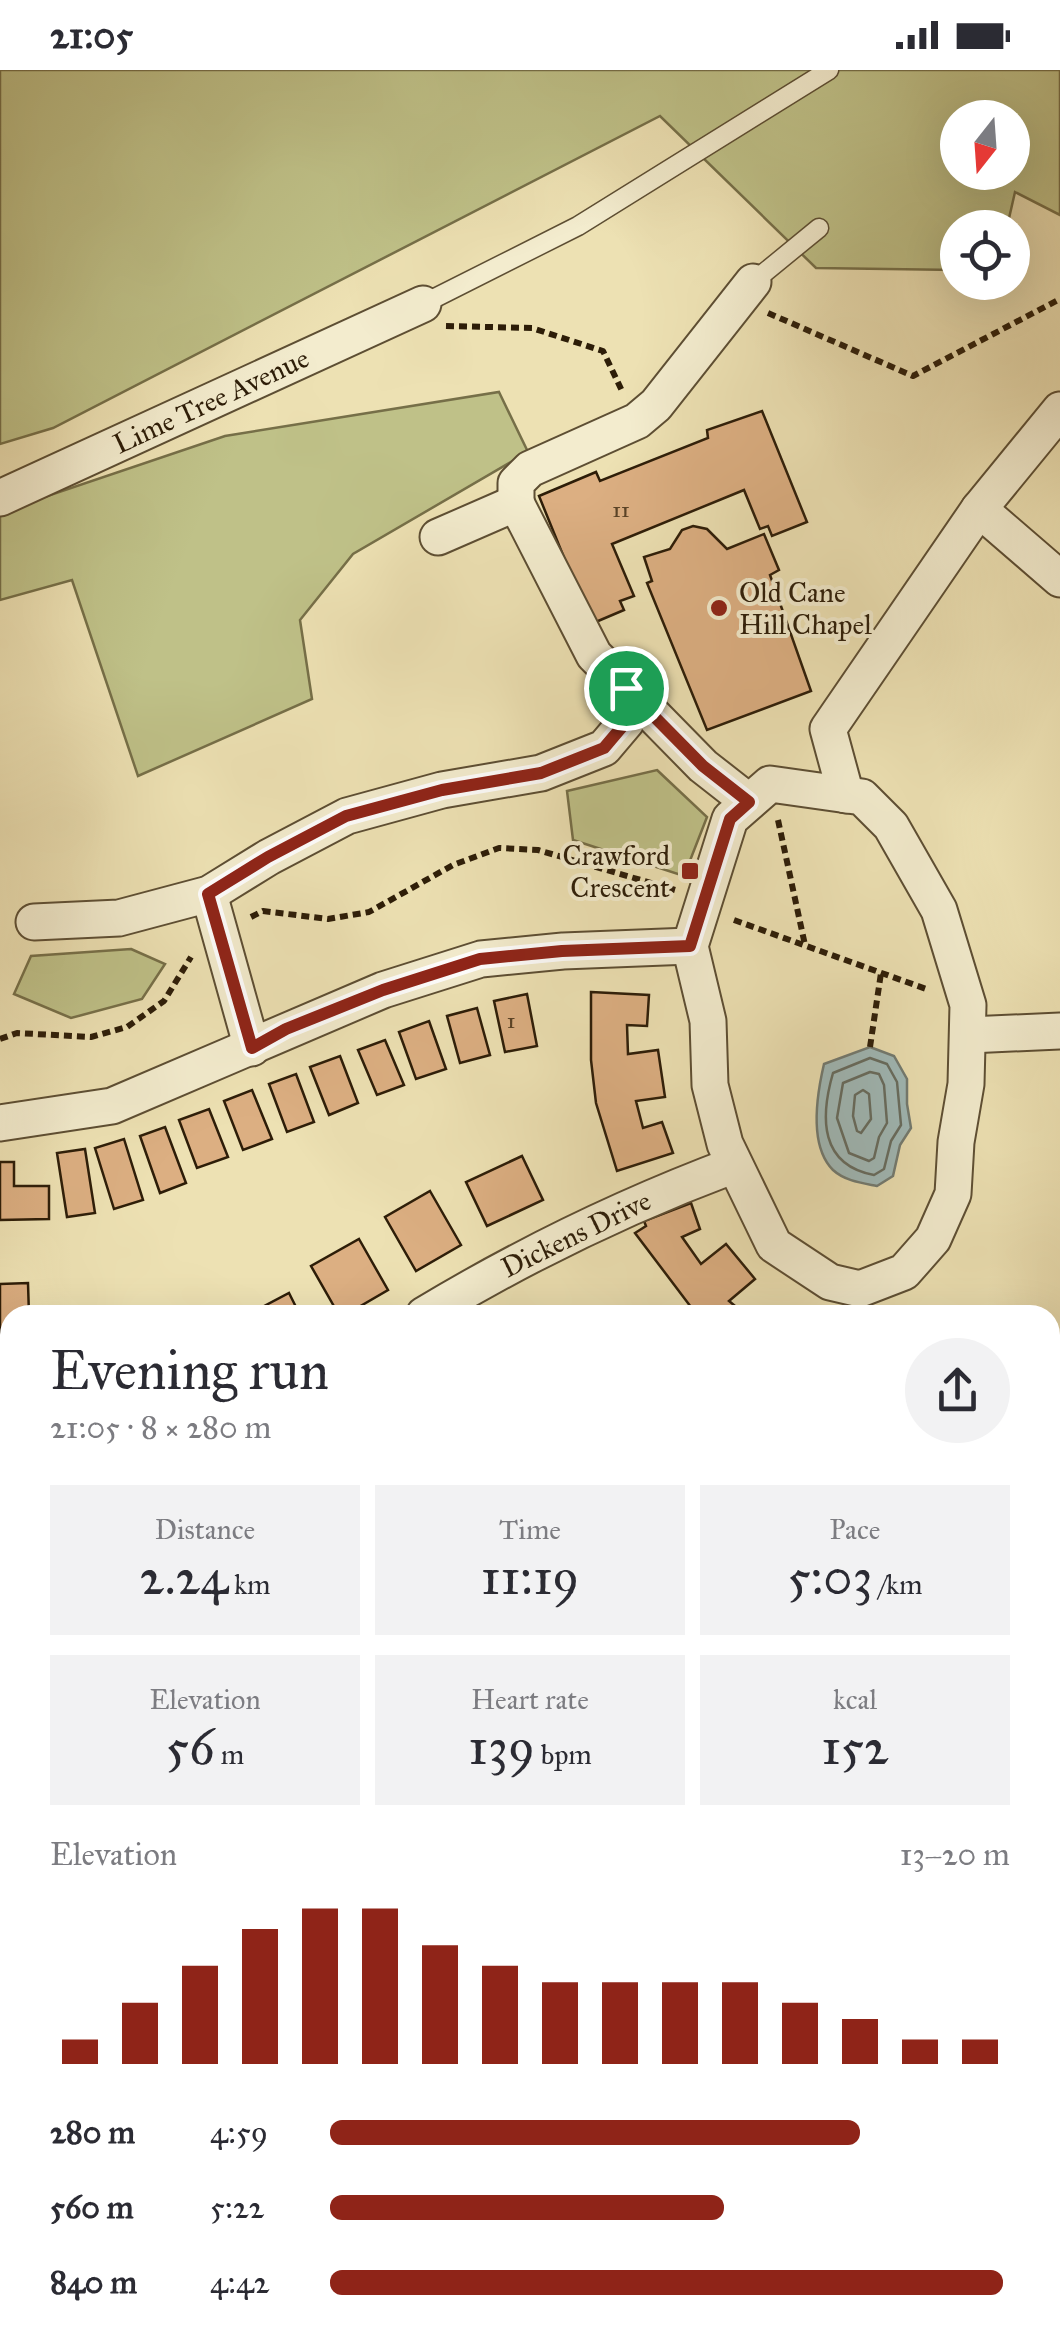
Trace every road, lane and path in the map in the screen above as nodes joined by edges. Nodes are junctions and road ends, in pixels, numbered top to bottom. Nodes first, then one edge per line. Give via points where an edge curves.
1 (829, 70) edge
2 (820, 228) dead end
3 (746, 291) junction
4 (1060, 299) edge
5 (430, 315) junction
6 (1060, 410) edge
7 (637, 421) junction
8 (0, 498) edge
9 (516, 503) junction
10 (979, 509) junction
11 (438, 536) dead end
12 (1060, 580) edge
13 (626, 688) junction
14 (760, 793) junction
15 (846, 795) junction
16 (208, 894) junction
17 (706, 900) junction
18 (34, 922) dead end
19 (220, 931) junction
20 (690, 946) junction
21 (805, 946) junction
22 (881, 972) junction
23 (968, 1020) junction
24 (1060, 1031) edge
25 (0, 1038) edge
26 (870, 1047) dead end
27 (252, 1048) junction
28 (0, 1123) edge
29 (734, 1164) junction
30 (827, 1299) edge
31 (453, 1305) edge

1 - 5 lane
2 - 3 lane
3 - 4 path via 913,376
3 - 7 street
5 - 7 path via 532,328 603,351
5 - 8 street, Lime Tree Avenue
6 - 10 street
7 - 9 street via 530,469 516,483
9 - 11 street
9 - 13 street via 594,655
10 - 12 street
10 - 15 street via 828,729
13 - 14 street via 703,766
13 - 16 street via 626,722 604,748 541,773 346,816
14 - 15 street
14 - 17 street via 730,819
14 - 21 path
15 - 23 street via 862,797 892,826 916,867 939,910
16 - 18 street via 120,918
16 - 19 street
17 - 19 path via 538,850 499,848 453,865 370,912 328,919 263,911
17 - 20 street
17 - 21 path via 732,920
19 - 25 path via 192,955 164,1001 127,1027 91,1037
19 - 27 street
20 - 27 street via 480,959 383,990
20 - 29 street via 708,1021 710,1085
21 - 22 path
22 - 23 path
22 - 26 path
23 - 24 street
23 - 30 street via 953,1194 933,1239 904,1272
27 - 28 street via 112,1106
29 - 30 street via 774,1245
29 - 31 street, Dickens Drive via 672,1188

